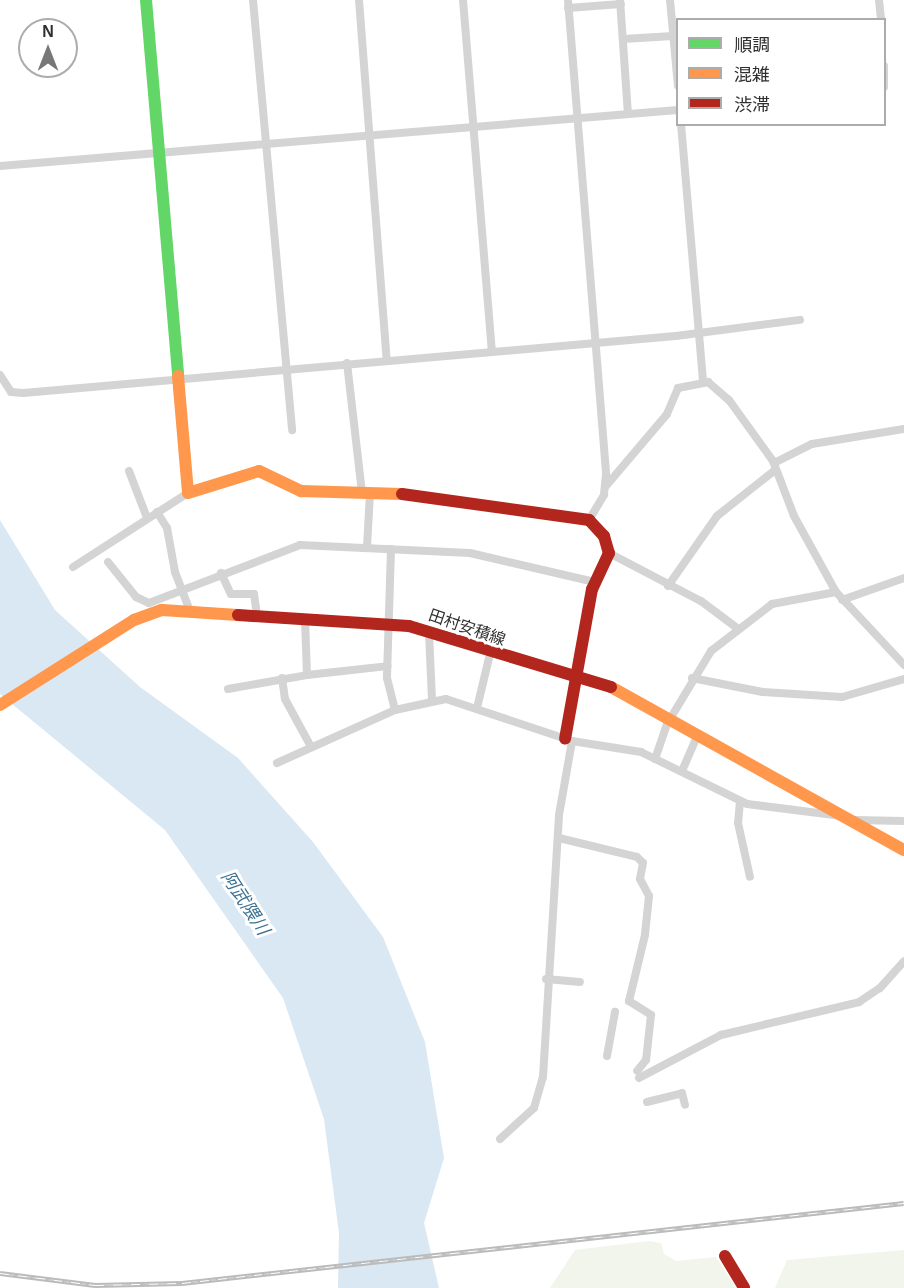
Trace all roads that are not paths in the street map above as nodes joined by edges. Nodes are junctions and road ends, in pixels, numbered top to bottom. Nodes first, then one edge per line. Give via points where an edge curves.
1 (146, 0) edge
2 (253, 0) edge
3 (359, 0) edge
4 (463, 0) edge
5 (670, 0) edge
6 (879, 0) edge
7 (620, 2) edge
8 (568, 4) edge
9 (880, 18) edge
10 (674, 36) junction
11 (623, 39) junction
12 (676, 61) edge
13 (676, 110) edge
14 (628, 113) junction
15 (577, 118) junction
16 (681, 126) edge
17 (473, 127) junction
18 (369, 135) junction
19 (266, 144) junction
20 (159, 152) junction
21 (0, 166) edge
22 (800, 320) dead end
23 (698, 333) junction
24 (596, 343) junction
25 (492, 351) junction
26 (387, 361) junction
27 (347, 363) junction
28 (284, 369) junction
29 (0, 375) edge
30 (178, 376) junction
31 (703, 380) junction
32 (904, 429) edge
33 (292, 430) dead end
34 (775, 467) junction
35 (129, 471) dead end
36 (606, 486) junction
37 (188, 493) junction
38 (366, 493) junction
39 (157, 512) junction
40 (147, 518) junction
41 (589, 520) junction
42 (367, 547) junction
43 (391, 549) junction
44 (609, 553) junction
45 (108, 562) dead end
46 (73, 567) dead end
47 (221, 573) junction
48 (904, 578) edge
49 (596, 582) junction
50 (668, 586) junction
51 (184, 590) junction
52 (836, 592) junction
53 (842, 600) junction
54 (190, 611) junction
55 (257, 616) junction
56 (305, 619) junction
57 (389, 624) junction
58 (737, 628) junction
59 (429, 633) junction
60 (490, 654) junction
61 (904, 665) edge
62 (388, 666) junction
63 (307, 675) junction
64 (575, 677) junction
65 (282, 678) junction
66 (692, 678) junction
67 (904, 679) edge
68 (228, 689) dead end
69 (432, 698) junction
70 (0, 705) edge
71 (477, 708) junction
72 (395, 710) junction
73 (671, 719) junction
74 (698, 734) junction
75 (569, 740) junction
76 (310, 745) junction
77 (655, 759) junction
78 (277, 763) dead end
79 (682, 771) junction
80 (740, 801) junction
81 (848, 818) junction
82 (904, 821) edge
83 (559, 838) junction
84 (904, 850) edge
85 (750, 877) dead end
86 (904, 961) edge
87 (546, 979) junction
88 (580, 982) dead end
89 (615, 1012) dead end
90 (607, 1056) dead end
91 (647, 1102) dead end
92 (685, 1105) dead end
93 (500, 1139) dead end
94 (725, 1256) dead end
95 (744, 1288) edge

1 - 20 street
2 - 19 street
3 - 18 street
4 - 17 street
5 - 10 street
6 - 9 street
7 - 8 street
7 - 11 street
8 - 15 street
10 - 11 street
10 - 12 street
11 - 14 street
13 - 14 street
14 - 15 street
15 - 17 street
15 - 24 street
16 - 23 street
17 - 18 street
17 - 25 street
18 - 19 street
18 - 26 street
19 - 20 street
19 - 28 street
20 - 21 street
20 - 30 street
22 - 23 street
23 - 24 street
23 - 31 street
24 - 25 street
24 - 36 street
25 - 26 street
26 - 27 street
27 - 28 street
27 - 38 street
28 - 30 street
28 - 33 street
29 - 30 street via 11,392 23,393
30 - 37 street
31 - 34 street via 729,400
31 - 36 street via 678,388 667,414
32 - 34 street via 812,444
34 - 50 street via 717,516
34 - 52 street
35 - 40 street
36 - 41 street
37 - 38 street via 253,471 269,473 301,491
37 - 39 street
38 - 41 street
38 - 42 street
39 - 40 street
39 - 51 street
40 - 46 street
41 - 44 street via 604,536
42 - 43 street
42 - 47 street via 293,546
43 - 49 street via 480,554
43 - 57 street
44 - 49 street
44 - 50 street
45 - 51 street via 142,601 154,603
47 - 51 street
47 - 55 street via 231,594 254,594
48 - 53 street
49 - 64 street
50 - 58 street via 701,601
51 - 54 street
52 - 53 street
52 - 58 street via 786,599
53 - 61 street
54 - 55 street, 田村安積線
54 - 70 street, 田村安積線 via 154,611
55 - 56 street, 田村安積線
56 - 57 street, 田村安積線
56 - 63 street
57 - 59 street, 田村安積線
57 - 62 street
58 - 66 street
59 - 60 street, 田村安積線
59 - 69 street
60 - 64 street, 田村安積線
60 - 71 street
62 - 63 street
62 - 72 street
63 - 65 street
64 - 73 street, 田村安積線 via 625,691
64 - 75 street
65 - 68 street
65 - 76 street via 285,699
66 - 67 street via 763,692 842,697
66 - 73 street
69 - 71 street
69 - 72 street
71 - 75 street
72 - 76 street
73 - 74 street, 田村安積線
73 - 77 street
74 - 79 street
74 - 81 street, 田村安積線
75 - 77 street
75 - 83 street
76 - 78 street
77 - 79 street
79 - 80 street
80 - 81 street via 785,812
80 - 85 street via 738,823
81 - 82 street
81 - 84 street, 田村安積線
83 - 86 street via 637,857 643,863 640,879 649,896 645,936 629,1001 651,1015 646,1060 638,1075 721,1035 859,1002 880,988
83 - 87 street
87 - 88 street
87 - 93 street via 542,1085 534,1108
89 - 90 street
91 - 92 street via 681,1093
94 - 95 street

